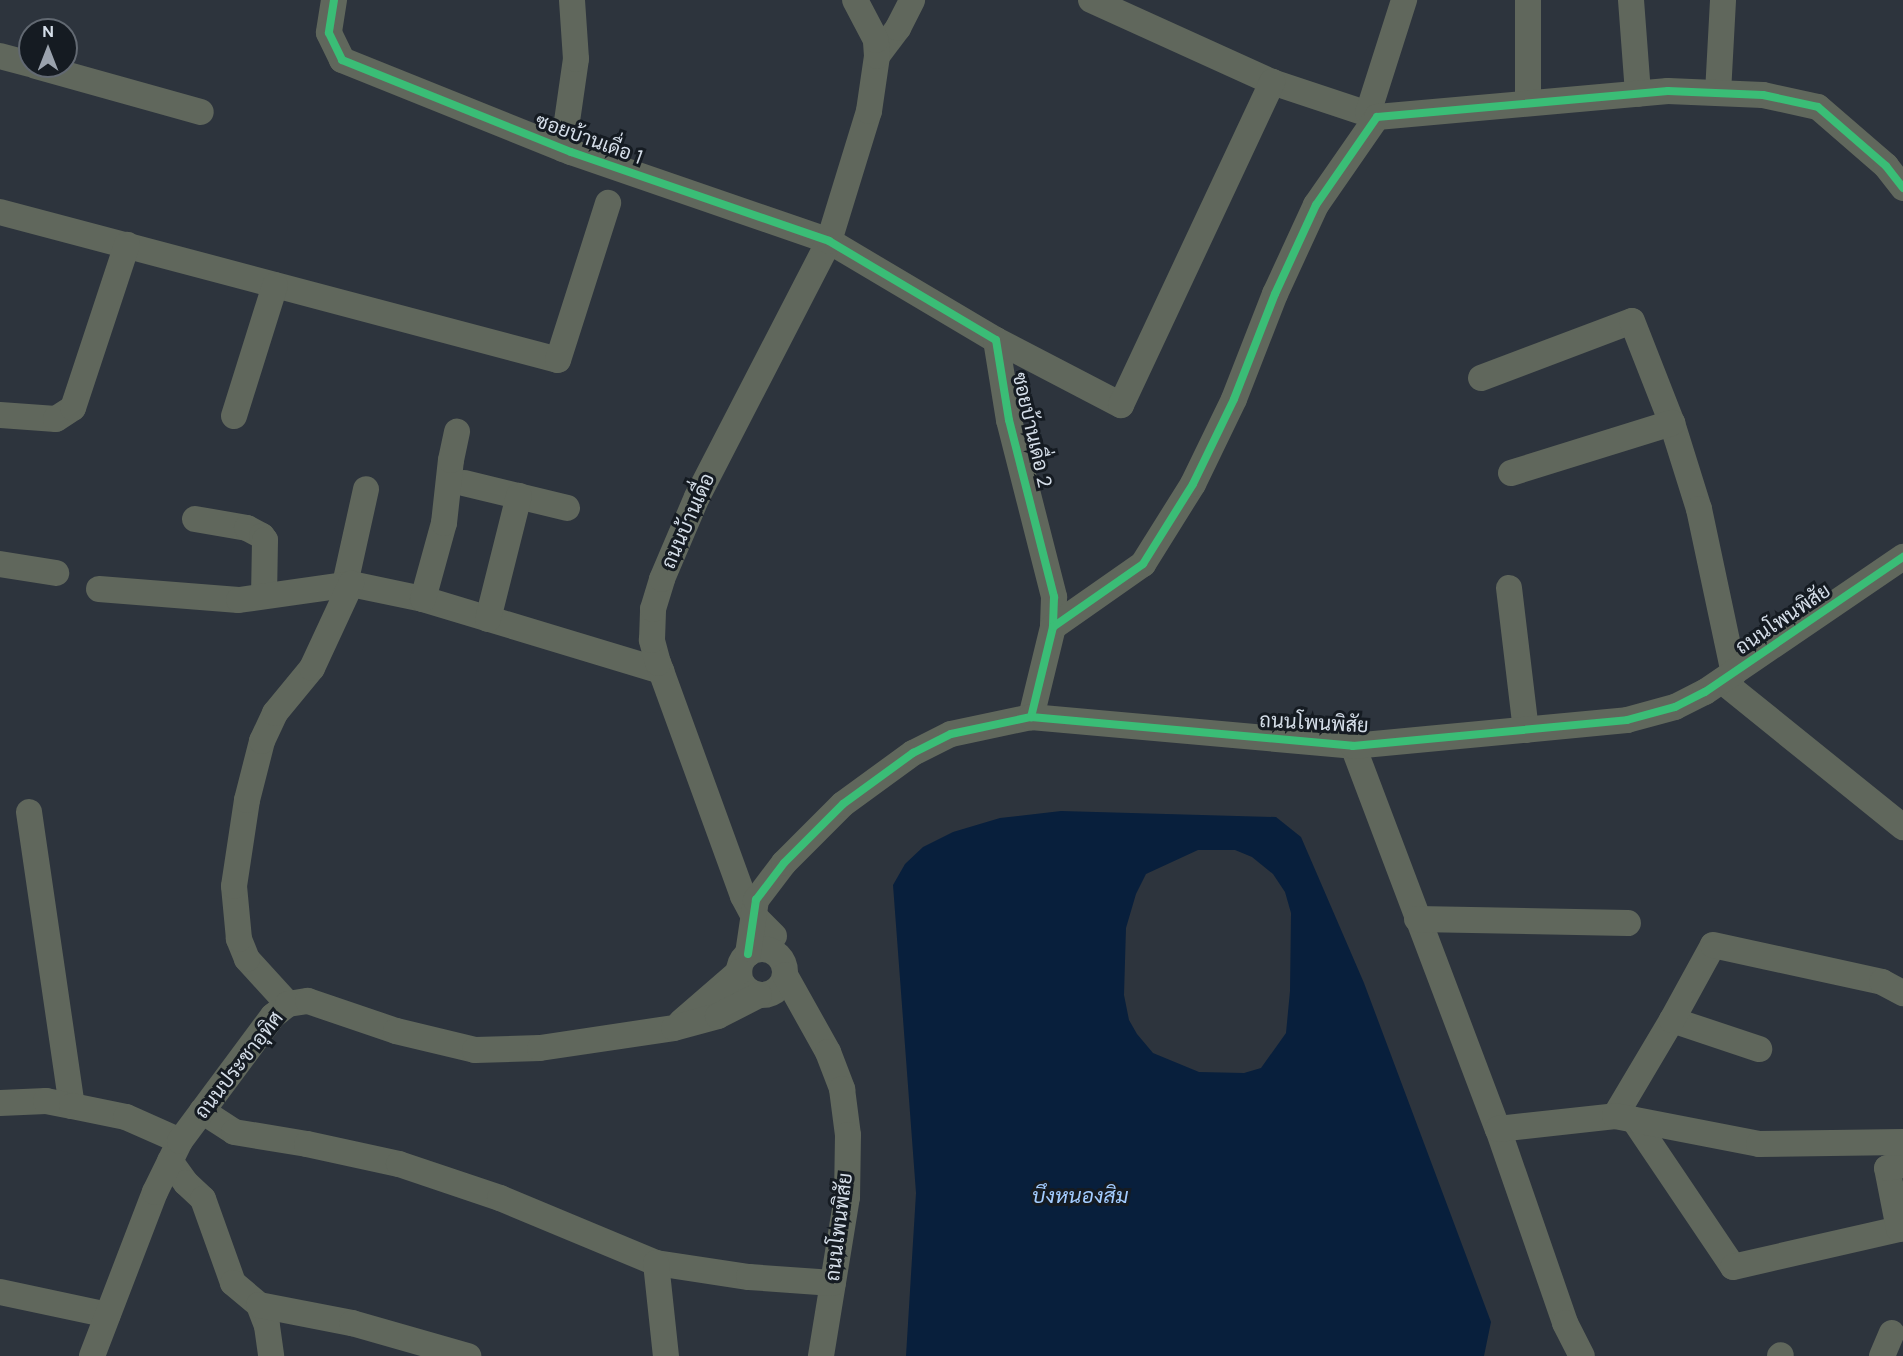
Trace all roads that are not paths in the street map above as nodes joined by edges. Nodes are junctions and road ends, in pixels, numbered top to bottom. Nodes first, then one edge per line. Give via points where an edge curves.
1 (334, 0) edge
2 (572, 0) edge
3 (855, 0) edge
4 (912, 0) edge
5 (1404, 0) edge
6 (1528, 0) edge
7 (1631, 0) edge
8 (1723, 0) edge
9 (1098, 2) edge
10 (0, 56) edge
11 (877, 56) junction
12 (18, 61) edge
13 (78, 78) edge
14 (1272, 82) junction
15 (1718, 93) junction
16 (1638, 94) junction
17 (1528, 104) junction
18 (201, 112) dead end
19 (1372, 115) junction
20 (563, 149) junction
21 (1903, 188) edge
22 (608, 203) dead end
23 (0, 212) edge
24 (829, 241) junction
25 (127, 245) junction
26 (275, 285) junction
27 (996, 340) junction
28 (1481, 378) dead end
29 (0, 415) edge
30 (234, 416) dead end
31 (1672, 423) junction
32 (457, 432) dead end
33 (1511, 473) dead end
34 (464, 483) dead end
35 (366, 489) dead end
36 (519, 496) junction
37 (567, 508) dead end
38 (195, 519) dead end
39 (1903, 556) edge
40 (0, 564) edge
41 (56, 573) dead end
42 (348, 584) junction
43 (1509, 588) dead end
44 (99, 589) dead end
45 (264, 596) junction
46 (423, 599) junction
47 (488, 619) junction
48 (1053, 627) junction
49 (661, 671) junction
50 (1728, 677) junction
51 (1031, 717) junction
52 (1526, 730) junction
53 (1353, 746) junction
54 (29, 812) dead end
55 (1903, 827) edge
56 (770, 883) junction
57 (753, 915) junction
58 (1417, 919) junction
59 (1628, 923) dead end
60 (778, 955) junction
61 (744, 963) junction
62 (1903, 993) edge
63 (763, 995) junction
64 (288, 1004) junction
65 (1672, 1020) junction
66 (674, 1028) junction
67 (817, 1030) junction
68 (1759, 1049) dead end
69 (0, 1103) edge
70 (72, 1106) junction
71 (202, 1111) junction
72 (1625, 1118) junction
73 (1498, 1129) junction
74 (1903, 1142) edge
75 (175, 1151) junction
76 (1903, 1165) edge
77 (656, 1263) junction
78 (832, 1283) junction
79 (0, 1292) edge
80 (259, 1305) junction
81 (108, 1316) junction
82 (92, 1356) edge
83 (271, 1356) edge
84 (468, 1356) edge
85 (666, 1356) edge
86 (821, 1356) edge
87 (1582, 1356) edge

1 - 20 street, ซอยบ้านเดื่อ 1 via 329,33 342,60
2 - 20 street via 576,59
3 - 11 street via 876,40
4 - 11 street
5 - 19 street
6 - 17 street
7 - 16 street
8 - 15 street
9 - 14 street
10 - 12 street
11 - 24 street, ถนนบ้านเดื่อ via 869,111
13 - 18 street
14 - 19 street
14 - 27 street via 1121,405
15 - 16 street
15 - 21 street via 1763,95 1818,107 1886,166
16 - 17 street
17 - 19 street
19 - 48 street via 1316,205 1275,294 1234,399 1193,484 1143,564
20 - 24 street, ซอยบ้านเดื่อ 1
22 - 26 street via 558,360
23 - 25 street
24 - 27 street
24 - 49 street, ถนนบ้านเดื่อ via 697,497 662,579 653,609 651,640
25 - 26 street
25 - 29 street via 73,408 56,419
26 - 30 street
27 - 48 street, ซอยบ้านเดื่อ 2 via 1009,420 1052,581
28 - 31 street via 1632,321
31 - 33 street
31 - 50 street via 1699,509
32 - 46 street via 444,523
34 - 36 street
35 - 42 street
36 - 37 street
36 - 47 street
38 - 45 street via 248,528 262,536
39 - 50 street, ถนนโพนพิสัย
40 - 41 street
42 - 45 street
42 - 46 street
42 - 64 street via 312,668 275,713 262,741 247,800 234,886 239,939 247,959
43 - 52 street
44 - 45 street via 239,600
46 - 47 street
47 - 49 street
48 - 51 street, ซอยบ้านเดื่อ 2
49 - 57 street, ถนนบ้านเดื่อ
50 - 52 street, ถนนโพนพิสัย via 1675,707 1627,720
50 - 55 street
51 - 53 street, ถนนโพนพิสัย
51 - 56 street, ถนนโพนพิสัย via 951,734 913,753 843,804 784,863
52 - 53 street, ถนนโพนพิสัย
53 - 58 street
54 - 70 street
56 - 57 street, ถนนโพนพิสัย via 756,900
56 - 60 street
57 - 60 street, ถนนบ้านเดื่อ
57 - 61 street, ถนนโพนพิสัย
58 - 59 street
58 - 73 street
60 - 61 street via 762,950
60 - 63 street via 778,989
60 - 67 street, ถนนโพนพิสัย
61 - 63 street via 742,985
61 - 66 street
62 - 65 street via 1882,982 1713,945
63 - 66 street, ถนนประชาอุทิศ via 718,1016
63 - 67 street
64 - 66 street, ถนนประชาอุทิศ via 308,1001 396,1031 476,1050 540,1048
64 - 71 street, ถนนประชาอุทิศ via 273,1016
65 - 68 street
65 - 72 street
67 - 78 street, ถนนโพนพิสัย via 842,1089 848,1135 847,1197
69 - 70 street via 46,1101
70 - 75 street via 126,1117
71 - 75 street, ถนนประชาอุทิศ
71 - 77 street via 234,1132 410,1167 500,1198
72 - 73 street
72 - 74 street via 1759,1144
72 - 76 street via 1732,1267 1899,1229 1887,1168
73 - 87 street via 1565,1323
75 - 80 street via 186,1183 203,1199 233,1283
75 - 81 street, ถนนประชาอุทิศ via 155,1192
77 - 78 street via 749,1278
77 - 85 street
78 - 86 street, ถนนโพนพิสัย
79 - 81 street
80 - 83 street
80 - 84 street via 352,1323
81 - 82 street, ถนนประชาอุทิศ

